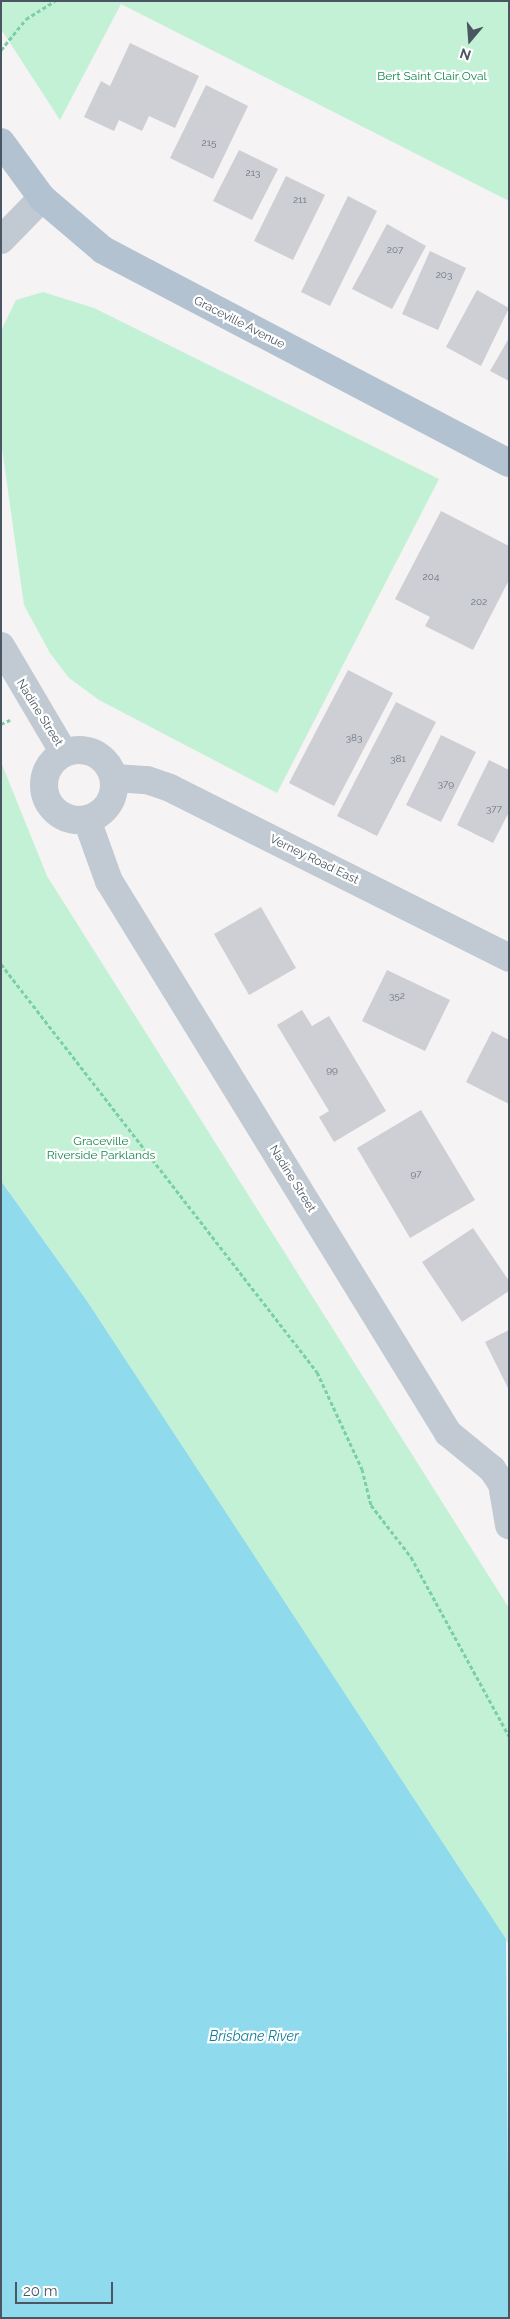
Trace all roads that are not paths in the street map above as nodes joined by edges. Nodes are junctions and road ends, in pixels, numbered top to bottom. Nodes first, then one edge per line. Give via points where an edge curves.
1 (1, 142) edge
2 (42, 198) junction
3 (1, 240) edge
4 (509, 463) edge
5 (1, 646) edge
6 (64, 753) junction
7 (115, 778) junction
8 (87, 820) junction
9 (509, 958) edge
10 (503, 1473) edge
11 (509, 1525) edge

1 - 2 main road, Graceville Avenue
2 - 3 street
2 - 4 main road, Graceville Avenue via 80,234 130,266
5 - 6 street, Nadine Street
6 - 7 street via 74,750 95,753
6 - 8 street via 54,760 44,780 48,802 64,817
7 - 8 street via 109,805
7 - 9 street, Verney Road East via 147,780 170,788
8 - 10 street, Nadine Street via 109,881 448,1433
10 - 11 street, Nadine Street

